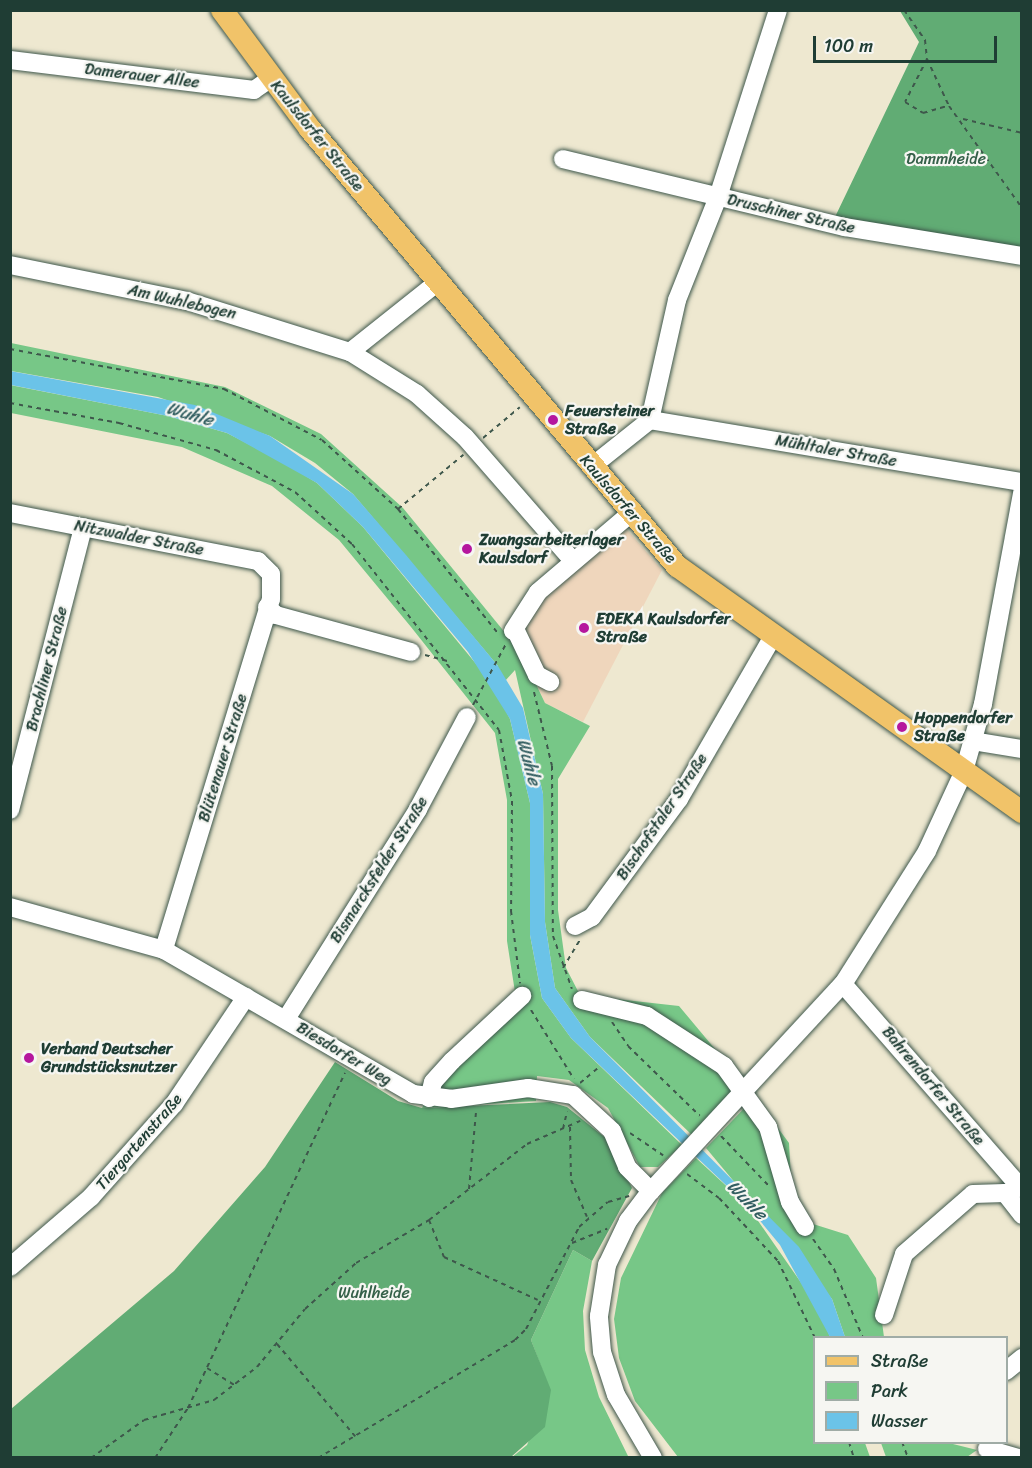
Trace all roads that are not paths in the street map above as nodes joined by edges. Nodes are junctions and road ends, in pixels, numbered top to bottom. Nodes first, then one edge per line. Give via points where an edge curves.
1 (222, 10) edge
2 (778, 10) edge
3 (10, 60) edge
4 (270, 79) junction
5 (563, 159) dead end
6 (718, 197) junction
7 (1022, 256) edge
8 (10, 265) edge
9 (438, 282) junction
10 (350, 352) junction
11 (650, 420) junction
12 (591, 467) junction
13 (1022, 482) edge
14 (1022, 493) edge
15 (10, 513) edge
16 (630, 514) junction
17 (83, 527) junction
18 (573, 561) junction
19 (267, 566) joint
20 (267, 607) junction
21 (773, 636) junction
22 (411, 652) road end
23 (550, 682) dead end
24 (467, 717) dead end
25 (973, 741) junction
26 (1022, 749) edge
27 (964, 771) junction
28 (10, 810) edge
29 (1022, 812) edge
30 (12, 911) edge
31 (575, 926) road end
32 (164, 950) junction
33 (843, 984) junction
34 (522, 996) road end
35 (246, 997) junction
36 (582, 1000) road end
37 (286, 1019) junction
38 (745, 1093) junction
39 (429, 1098) junction
40 (1022, 1189) edge
41 (651, 1191) junction
42 (1022, 1215) edge
43 (805, 1227) road end
44 (10, 1268) edge
45 (884, 1315) dead end
46 (1022, 1358) edge
47 (1008, 1369) edge
48 (987, 1449) dead end
49 (653, 1458) edge
50 (1018, 1458) edge

1 - 4 main road, Kaulsdorfer Straße
2 - 6 street
3 - 4 street, Damerauer Allee via 254,90
4 - 9 main road, Kaulsdorfer Straße
5 - 6 street, Druschiner Straße
6 - 7 street, Druschiner Straße via 845,227
6 - 11 street via 677,300
8 - 10 street, Am Wuhlebogen via 187,301
9 - 10 street
9 - 12 main road, Kaulsdorfer Straße
10 - 18 street, Am Wuhlebogen via 417,394 465,437
11 - 12 street
11 - 13 street, Mühltaler Straße
12 - 16 main road, Kaulsdorfer Straße
14 - 25 street
15 - 17 street, Nitzwalder Straße
16 - 18 street
16 - 21 main road, Kaulsdorfer Straße via 677,566
17 - 19 street, Nitzwalder Straße
17 - 28 street, Brachliner Straße
18 - 23 street via 538,592 513,635 537,675
19 - 20 street, Blütenauer Straße via 271,583
20 - 22 street via 285,618
20 - 32 street, Blütenauer Straße
21 - 27 main road, Kaulsdorfer Straße
21 - 31 street, Bischofstaler Straße via 679,799 592,917
24 - 37 street, Bismarcksfelder Straße via 418,809
25 - 26 street
25 - 27 street
27 - 29 main road, Kaulsdorfer Straße
27 - 33 street via 907,887
30 - 32 street, Biesdorfer Weg
32 - 35 street, Biesdorfer Weg
33 - 38 street
33 - 40 street, Bahrendorfer Straße
34 - 39 street via 452,1061 434,1082
35 - 37 street, Biesdorfer Weg
35 - 44 street, Tiergartenstraße via 174,1104 91,1197
36 - 38 street via 634,1011 666,1026 711,1053
37 - 39 street, Biesdorfer Weg via 352,1060
38 - 41 street
38 - 43 street via 776,1144 790,1202
39 - 41 street, Biesdorfer Weg via 549,1090 573,1095 612,1131 632,1174
41 - 49 street via 628,1221 607,1265 599,1316 602,1352 616,1395
42 - 45 street via 1005,1193 994,1189 974,1194 904,1254
46 - 47 street
48 - 50 street

